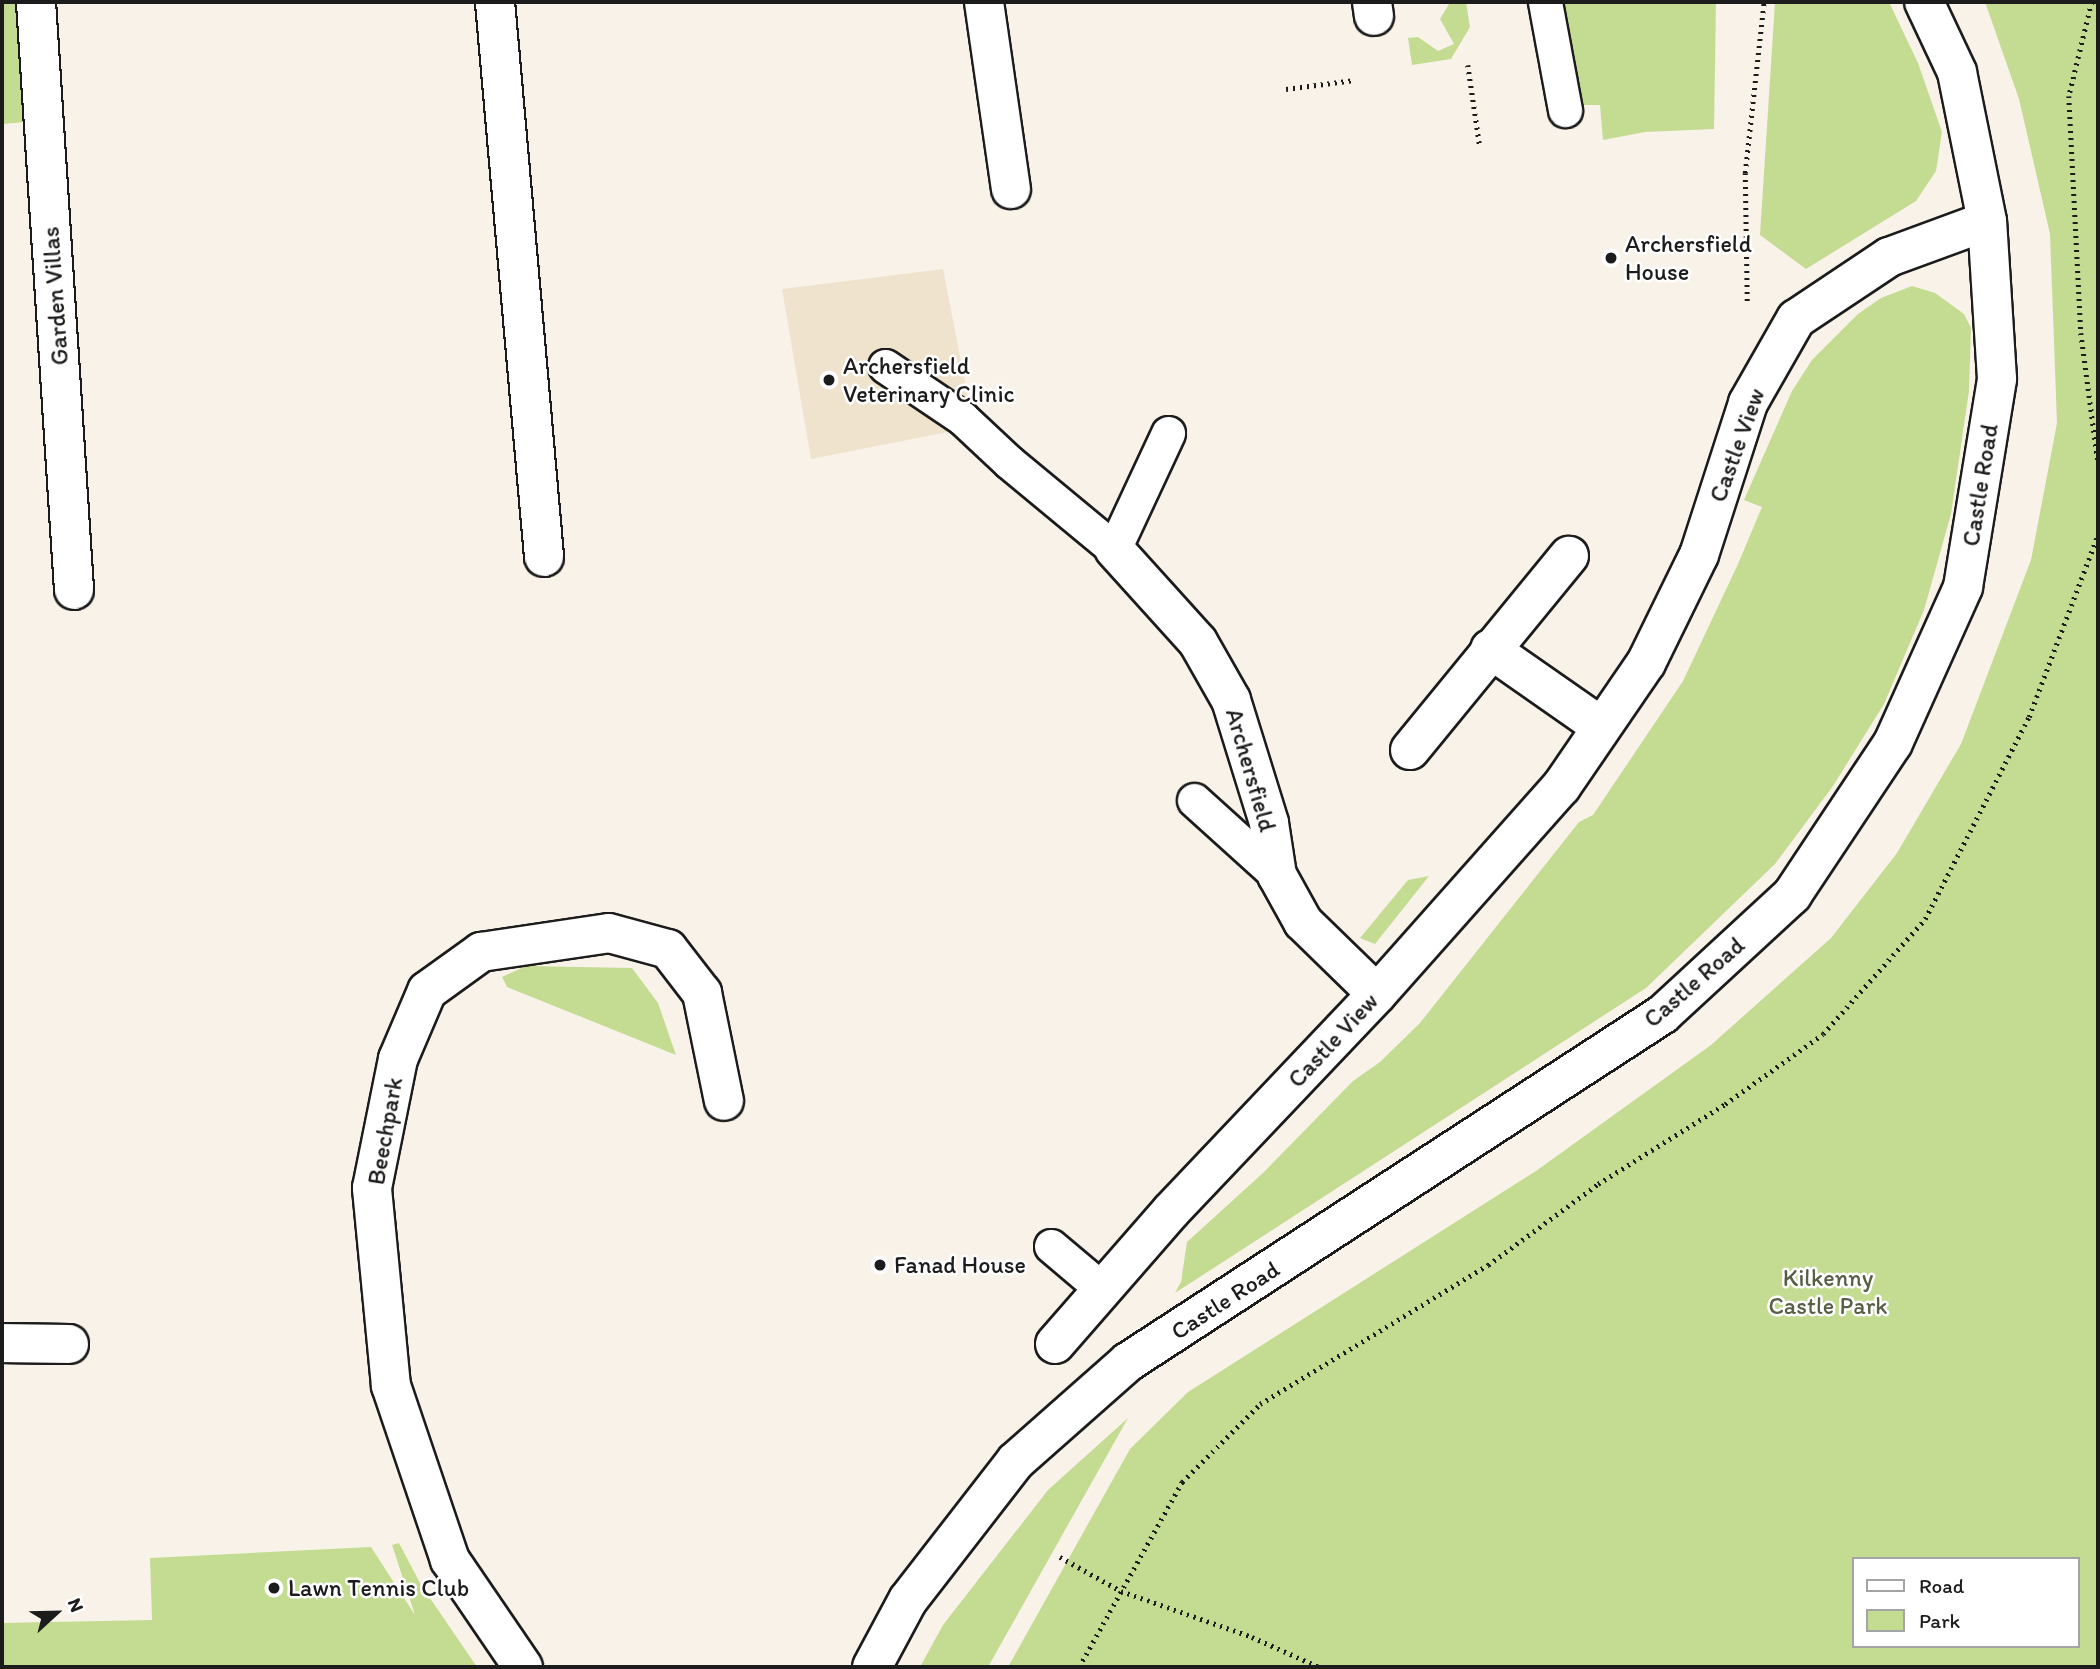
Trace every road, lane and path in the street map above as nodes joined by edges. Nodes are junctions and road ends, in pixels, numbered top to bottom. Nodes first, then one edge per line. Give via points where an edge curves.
1 (36, 2) edge
2 (495, 2) edge
3 (984, 2) edge
4 (1545, 2) edge
5 (1764, 2) edge
6 (1924, 2) edge
7 (2092, 2) edge
8 (1468, 65) dead end
9 (1354, 80) dead end
10 (1286, 89) dead end
11 (1565, 110) dead end
12 (1480, 147) dead end
13 (1011, 189) dead end
14 (1987, 221) junction
15 (1747, 308) dead end
16 (885, 366) dead end
17 (1168, 433) dead end
18 (2098, 463) edge
19 (2098, 534) edge
20 (1114, 549) junction
21 (1569, 556) dead end
22 (544, 557) dead end
23 (74, 590) dead end
24 (1490, 649) junction
25 (1602, 727) junction
26 (1410, 750) dead end
27 (1194, 800) dead end
28 (1277, 875) junction
29 (1377, 994) junction
30 (724, 1101) dead end
31 (1051, 1246) dead end
32 (1103, 1290) junction
33 (2, 1343) edge
34 (69, 1344) dead end
35 (1055, 1344) dead end
36 (1060, 1557) dead end
37 (1121, 1591) junction
38 (523, 1667) edge
39 (872, 1667) edge
40 (1079, 1667) edge
41 (1319, 1667) edge

1 - 23 street, Garden Villas
2 - 22 street
3 - 13 street
4 - 11 lane
5 - 15 path via 1745,173
6 - 14 street, Castle Road via 1957,72
7 - 18 path via 2069,96 2081,333
8 - 12 path
9 - 10 path
14 - 25 street, Castle View via 1889,257 1796,319 1748,403 1699,555 1646,663
14 - 39 street, Castle Road via 1997,379 1963,587 1893,743 1792,895 1663,1014 1128,1362 1016,1461 908,1600
16 - 20 lane via 962,418
17 - 20 lane
19 - 37 path via 2029,717 1925,919 1822,1034 1725,1104 1598,1184 1488,1265 1260,1404 1182,1482
20 - 28 street, Archersfield via 1198,642 1231,700 1269,823
21 - 24 street
24 - 25 street
24 - 26 street
25 - 29 street, Castle View via 1561,786
27 - 28 lane
28 - 29 street, Archersfield via 1303,922
29 - 32 street, Castle View via 1171,1211
30 - 38 street, Beechpark via 702,993 668,949 610,933 481,952 426,991 398,1059 372,1188 391,1386 450,1560
31 - 32 lane
32 - 35 street, Castle View
33 - 34 street
36 - 37 path
37 - 40 path
37 - 41 path via 1252,1637

